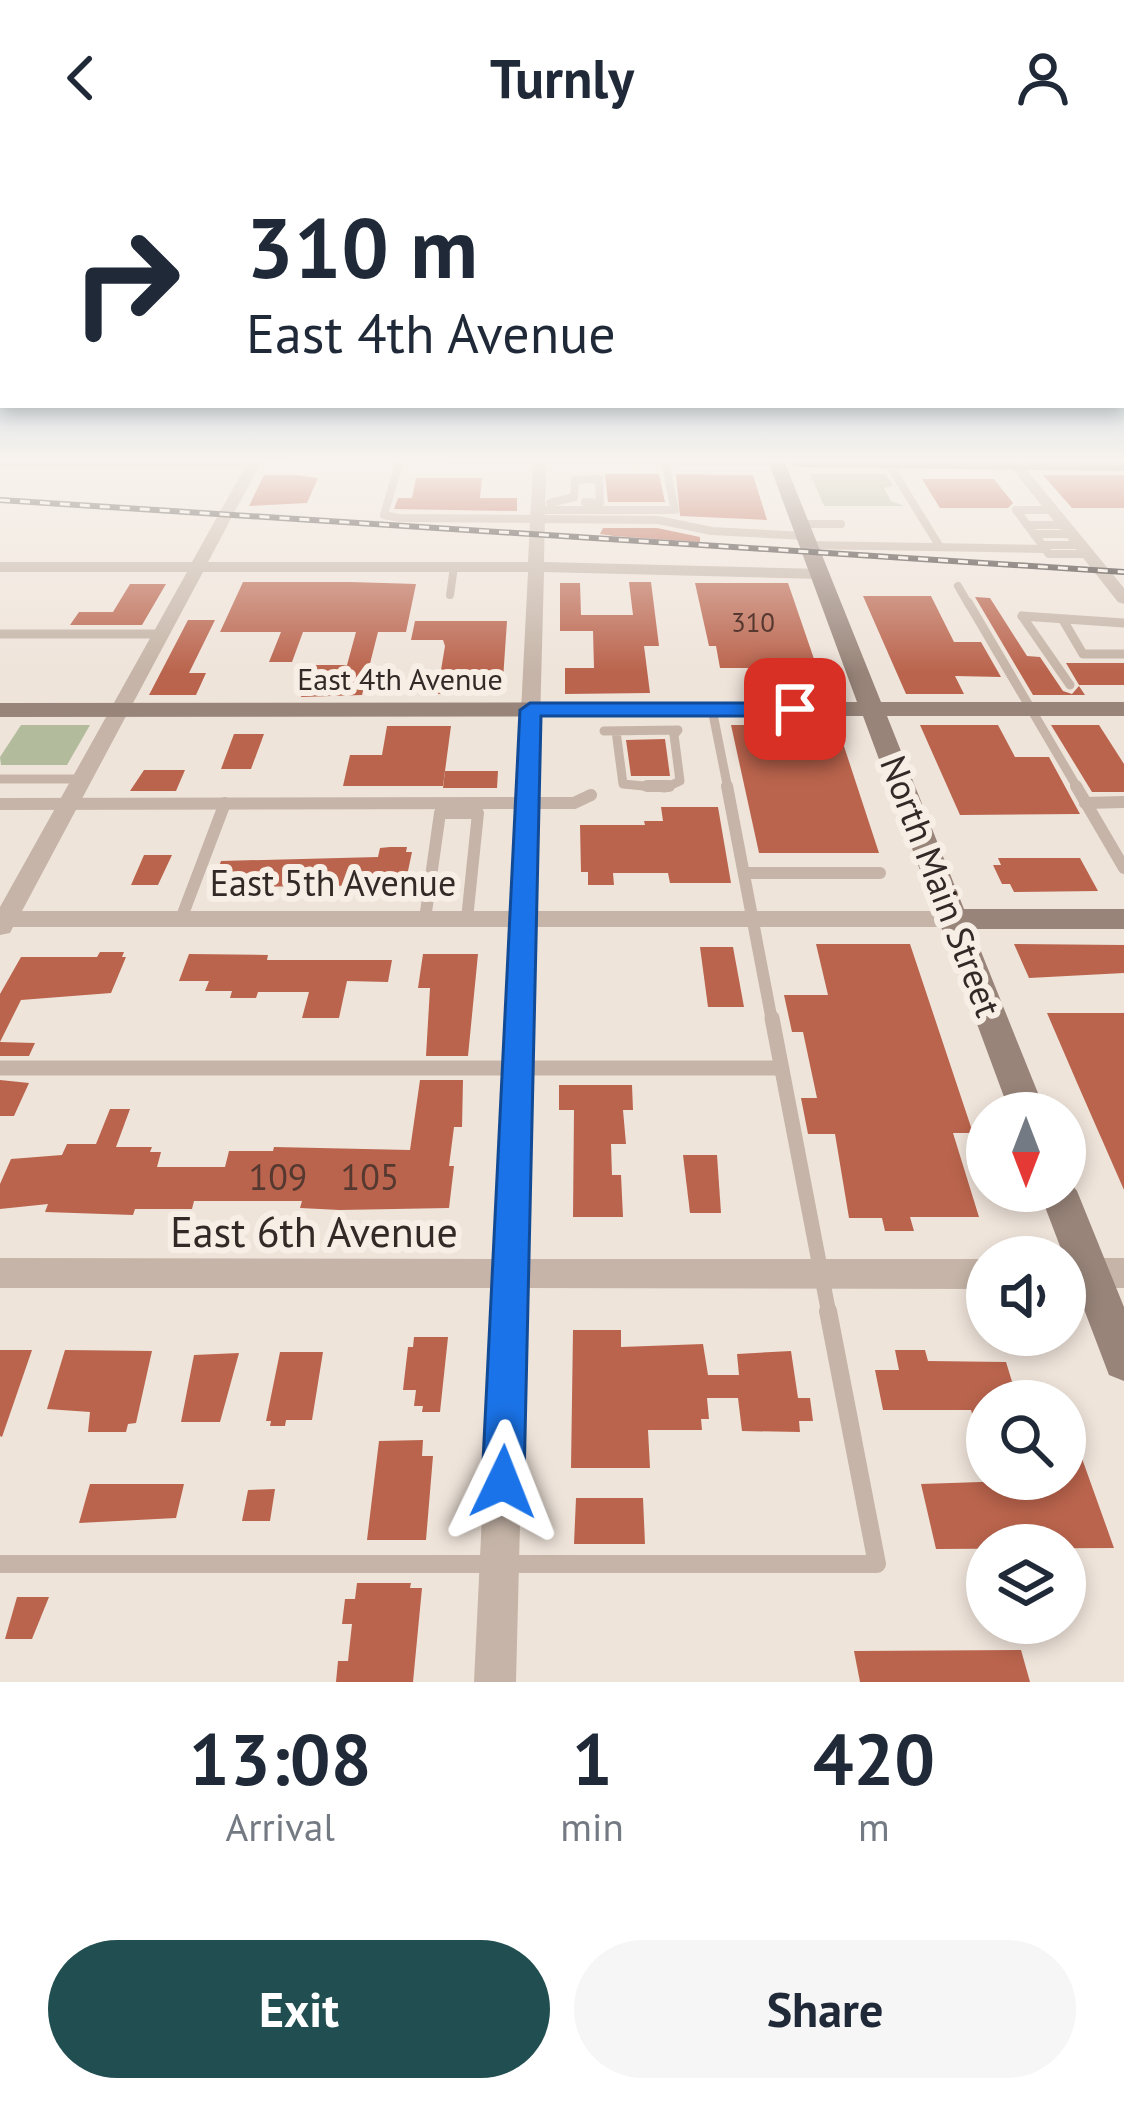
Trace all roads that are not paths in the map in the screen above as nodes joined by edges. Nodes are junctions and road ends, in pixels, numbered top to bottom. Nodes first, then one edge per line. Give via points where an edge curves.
1 (219, 529) edge
2 (539, 529) edge
3 (703, 529) edge
4 (803, 529) edge
5 (824, 529) edge
6 (929, 529) edge
7 (1067, 529) edge
8 (1031, 530) joint
9 (805, 535) junction
10 (1076, 540) junction
11 (940, 547) junction
12 (1044, 547) junction
13 (0, 567) edge
14 (198, 567) junction
15 (454, 567) junction
16 (536, 567) junction
17 (820, 574) junction
18 (958, 586) dead end
19 (450, 595) dead end
20 (1124, 599) edge
21 (1063, 620) junction
22 (1124, 622) edge
23 (0, 634) edge
24 (160, 634) junction
25 (1124, 654) edge
26 (1078, 696) junction
27 (873, 709) junction
28 (0, 710) edge
29 (120, 710) junction
30 (530, 710) junction
31 (712, 710) junction
32 (1030, 710) junction
33 (1124, 710) edge
34 (678, 730) joint
35 (0, 779) edge
36 (82, 779) junction
37 (591, 795) dead end
38 (527, 802) junction
39 (1085, 802) junction
40 (1124, 802) edge
41 (225, 803) junction
42 (0, 804) edge
43 (68, 804) junction
44 (1124, 868) edge
45 (744, 873) junction
46 (880, 873) dead end
47 (182, 919) junction
48 (425, 919) junction
49 (466, 919) junction
50 (523, 919) junction
51 (953, 919) junction
52 (1124, 919) edge
53 (753, 920) junction
54 (2, 922) edge
55 (0, 1068) edge
56 (781, 1068) junction
57 (517, 1070) junction
58 (1020, 1092) edge
59 (1067, 1212) edge
60 (0, 1273) edge
61 (1093, 1273) edge
62 (510, 1274) junction
63 (821, 1274) junction
64 (966, 1274) edge
65 (1124, 1360) edge
66 (500, 1563) junction
67 (0, 1564) edge
68 (495, 1682) edge

1 - 14 street
2 - 16 street
3 - 9 lane
4 - 9 main road, North Main Street
5 - 9 lane
6 - 11 lane
7 - 10 street
8 - 10 lane
8 - 12 lane
9 - 11 lane
9 - 17 main road, North Main Street
10 - 12 lane
10 - 20 street
11 - 12 lane
13 - 14 street
14 - 15 street
14 - 24 street
15 - 16 street
15 - 19 lane
16 - 17 street
16 - 30 street
17 - 27 main road, North Main Street
18 - 32 lane
21 - 22 lane
21 - 25 lane via 1083,654
21 - 26 lane via 1022,616
23 - 24 lane
24 - 29 street
26 - 32 main road, East 4th Avenue
26 - 33 main road, East 4th Avenue
27 - 31 main road, East 4th Avenue
27 - 32 main road, East 4th Avenue
27 - 51 main road, North Main Street
28 - 29 main road, East 4th Avenue
29 - 30 main road, East 4th Avenue
29 - 36 street
30 - 31 main road, East 4th Avenue
30 - 38 street
31 - 45 lane
32 - 39 lane
34 - 34 lane via 680,781 647,789 622,784 610,730
35 - 36 lane
36 - 43 street
37 - 38 lane via 574,803
38 - 41 lane
38 - 50 street
39 - 40 lane
39 - 44 lane
41 - 43 lane
41 - 47 lane
42 - 43 lane
43 - 54 street
45 - 46 lane
45 - 53 lane
47 - 48 street, East 5th Avenue
47 - 54 street, East 5th Avenue
48 - 49 street, East 5th Avenue
48 - 49 lane via 440,813 478,813
49 - 50 street, East 5th Avenue
50 - 53 street, East 5th Avenue
50 - 57 street
51 - 52 main road
51 - 53 street, East 5th Avenue
51 - 58 main road, North Main Street
53 - 56 lane
55 - 57 lane
56 - 57 lane
56 - 63 lane
57 - 62 street
59 - 61 main road
60 - 62 street, East 6th Avenue
61 - 65 main road
62 - 63 street, East 6th Avenue
62 - 66 street
63 - 64 street, East 6th Avenue
63 - 66 lane via 877,1564
66 - 67 lane
66 - 68 street

